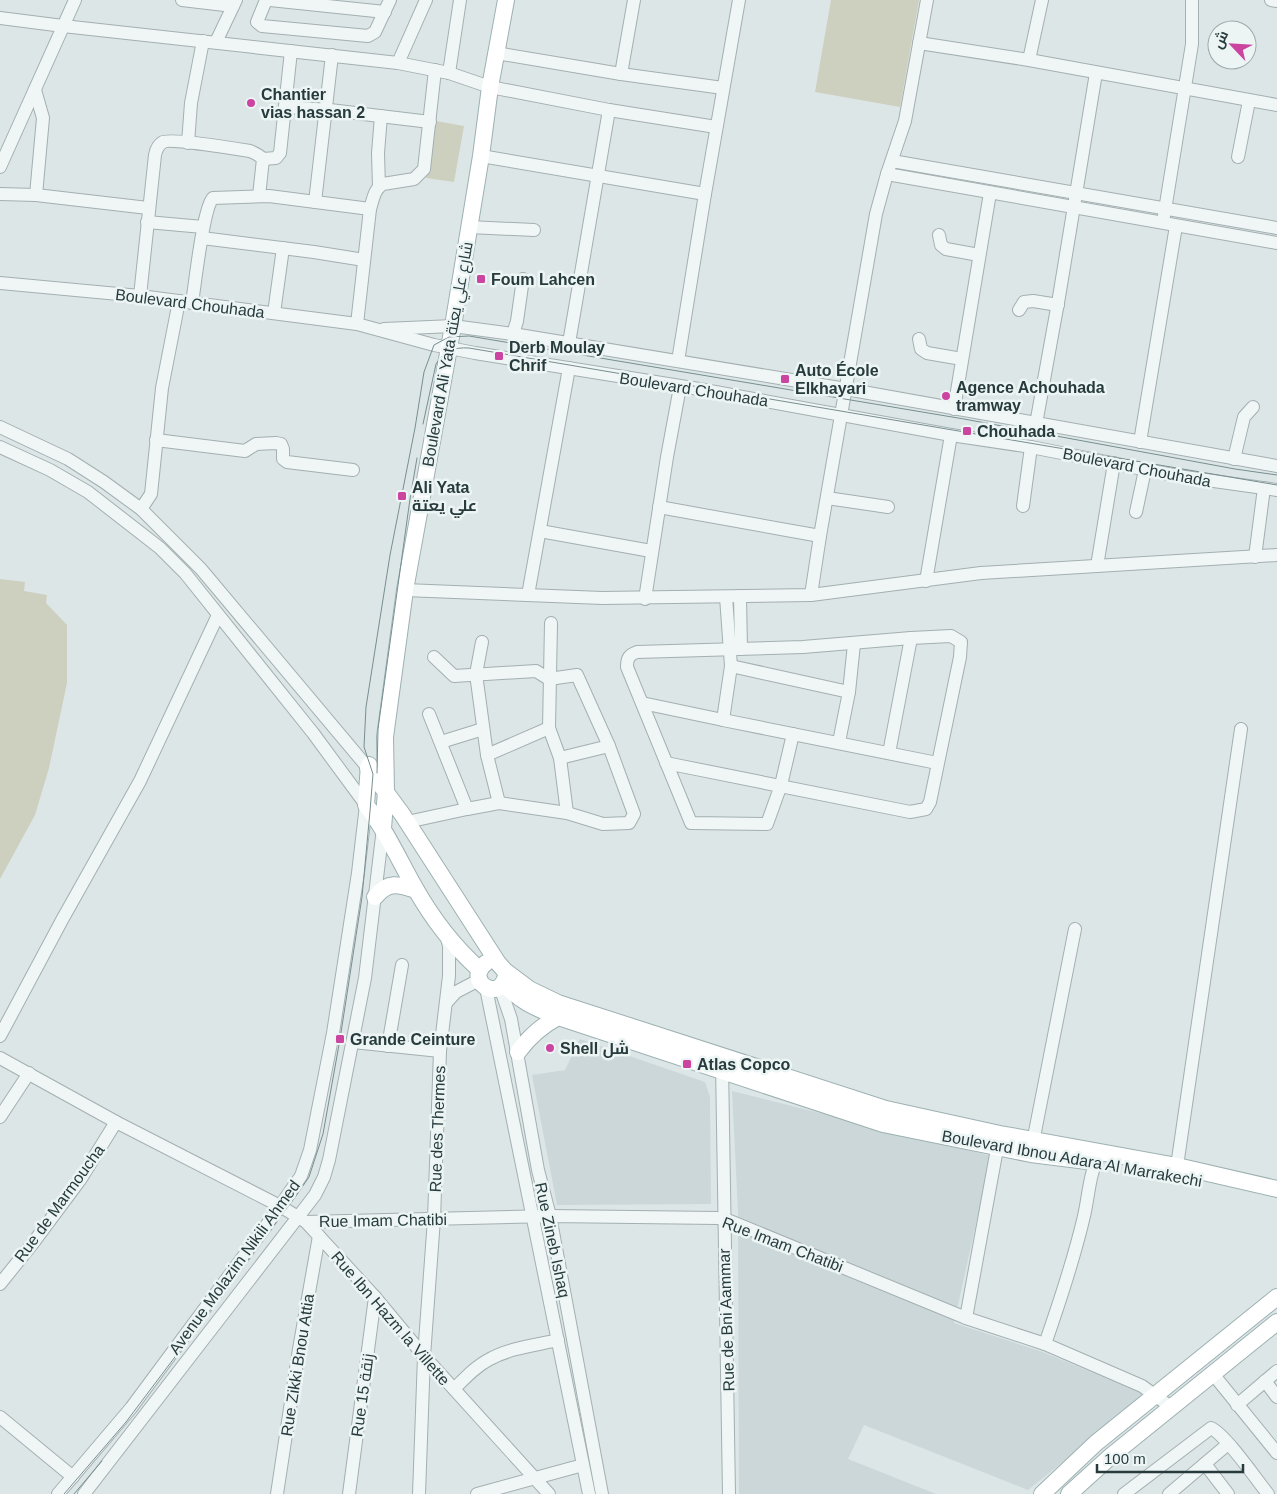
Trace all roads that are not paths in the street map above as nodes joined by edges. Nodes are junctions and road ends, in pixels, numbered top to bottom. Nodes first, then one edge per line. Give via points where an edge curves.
1 (75, 0) edge
2 (182, 0) edge
3 (188, 0) edge
4 (266, 0) edge
5 (270, 0) edge
6 (426, 0) edge
7 (460, 0) edge
8 (506, 0) edge
9 (634, 0) edge
10 (739, 0) edge
11 (926, 0) edge
12 (1042, 0) edge
13 (1192, 0) edge
14 (1271, 0) edge
15 (1277, 1) edge
16 (235, 3) edge
17 (387, 6) edge
18 (0, 18) edge
19 (63, 26) junction
20 (210, 42) junction
21 (919, 43) junction
22 (291, 51) junction
23 (496, 53) junction
24 (332, 55) junction
25 (1029, 60) junction
26 (398, 63) junction
27 (435, 70) junction
28 (449, 73) junction
29 (1096, 73) junction
30 (621, 74) junction
31 (490, 87) junction
32 (723, 88) junction
33 (1185, 89) junction
34 (35, 90) junction
35 (1249, 101) junction
36 (1277, 105) edge
37 (284, 107) junction
38 (326, 110) junction
39 (609, 110) junction
40 (381, 116) junction
41 (430, 122) junction
42 (716, 127) junction
43 (188, 142) junction
44 (481, 156) junction
45 (1238, 157) dead end
46 (262, 159) junction
47 (892, 161) junction
48 (0, 166) edge
49 (887, 174) junction
50 (597, 175) junction
51 (379, 187) junction
52 (990, 193) junction
53 (0, 194) edge
54 (705, 194) junction
55 (1076, 194) junction
56 (36, 195) junction
57 (259, 196) junction
58 (315, 202) junction
59 (148, 208) junction
60 (1074, 208) junction
61 (370, 209) junction
62 (1165, 209) junction
63 (147, 222) junction
64 (1162, 223) junction
65 (469, 226) junction
66 (1176, 226) junction
67 (1277, 228) edge
68 (534, 230) dead end
69 (203, 232) junction
70 (939, 235) dead end
71 (1277, 243) edge
72 (283, 248) junction
73 (979, 255) junction
74 (364, 260) junction
75 (522, 279) dead end
76 (0, 283) edge
77 (140, 296) junction
78 (179, 301) junction
79 (192, 303) junction
80 (1058, 305) junction
81 (1019, 310) dead end
82 (274, 313) junction
83 (357, 324) junction
84 (453, 326) junction
85 (379, 329) junction
86 (513, 334) junction
87 (919, 339) dead end
88 (569, 343) junction
89 (449, 348) junction
90 (962, 359) junction
91 (678, 361) junction
92 (569, 368) junction
93 (680, 387) junction
94 (846, 389) junction
95 (1253, 407) dead end
96 (954, 409) junction
97 (842, 415) junction
98 (1036, 424) junction
99 (0, 427) edge
100 (951, 435) junction
101 (156, 440) junction
102 (1140, 442) junction
103 (1031, 446) junction
104 (0, 447) edge
105 (1234, 458) junction
106 (1114, 463) junction
107 (1277, 466) edge
108 (354, 470) dead end
109 (1145, 470) junction
110 (104, 482) junction
111 (1271, 489) edge
112 (94, 496) junction
113 (827, 498) junction
114 (1023, 506) dead end
115 (658, 507) junction
116 (888, 507) dead end
117 (141, 509) junction
118 (1136, 512) dead end
119 (540, 531) junction
120 (820, 536) junction
121 (651, 551) junction
122 (1277, 555) edge
123 (1255, 557) junction
124 (1096, 566) junction
125 (926, 581) junction
126 (405, 590) junction
127 (528, 595) junction
128 (740, 596) junction
129 (811, 596) junction
130 (726, 597) junction
131 (645, 598) junction
132 (218, 615) junction
133 (552, 623) dead end
134 (911, 638) junction
135 (482, 642) dead end
136 (854, 644) junction
137 (736, 649) junction
138 (434, 657) dead end
139 (731, 666) junction
140 (476, 674) junction
141 (550, 679) junction
142 (849, 692) junction
143 (642, 704) junction
144 (428, 714) dead end
145 (723, 720) junction
146 (483, 728) junction
147 (549, 728) junction
148 (1241, 729) dead end
149 (793, 734) junction
150 (385, 737) junction
151 (441, 742) junction
152 (839, 742) junction
153 (609, 746) junction
154 (889, 753) junction
155 (487, 755) junction
156 (560, 758) junction
157 (666, 763) junction
158 (937, 763) junction
159 (368, 768) junction
160 (781, 785) junction
161 (386, 792) junction
162 (499, 803) junction
163 (366, 805) junction
164 (467, 808) junction
165 (567, 813) junction
166 (407, 822) junction
167 (383, 828) junction
168 (416, 890) junction
169 (375, 898) junction
170 (1075, 929) dead end
171 (446, 934) junction
172 (402, 965) dead end
173 (493, 977) junction
174 (446, 1003) junction
175 (558, 1017) junction
176 (0, 1036) edge
177 (353, 1042) junction
178 (388, 1046) junction
179 (440, 1051) junction
180 (518, 1052) junction
181 (0, 1058) edge
182 (722, 1064) junction
183 (29, 1073) junction
184 (0, 1117) edge
185 (116, 1122) junction
186 (999, 1141) junction
187 (1032, 1148) junction
188 (1098, 1158) junction
189 (1177, 1170) junction
190 (1277, 1189) edge
191 (1277, 1197) edge
192 (280, 1206) junction
193 (550, 1216) junction
194 (532, 1217) junction
195 (302, 1219) junction
196 (434, 1219) junction
197 (724, 1220) junction
198 (319, 1236) junction
199 (0, 1284) edge
200 (375, 1297) junction
201 (1277, 1297) edge
202 (966, 1318) junction
203 (1277, 1322) edge
204 (558, 1340) junction
205 (1046, 1344) junction
206 (424, 1356) junction
207 (1277, 1371) edge
208 (1213, 1374) junction
209 (1265, 1381) junction
210 (454, 1389) junction
211 (1155, 1395) junction
212 (1277, 1397) edge
213 (1237, 1405) junction
214 (1172, 1407) junction
215 (0, 1417) edge
216 (1228, 1444) junction
217 (1277, 1453) edge
218 (1205, 1464) junction
219 (583, 1465) junction
220 (73, 1477) junction
221 (536, 1478) junction
222 (90, 1492) edge
223 (58, 1494) edge
224 (277, 1494) edge
225 (349, 1494) edge
226 (419, 1494) edge
227 (477, 1494) edge
228 (549, 1494) edge
229 (589, 1494) edge
230 (602, 1494) edge
231 (729, 1494) edge
232 (1042, 1494) edge
233 (1069, 1494) edge
234 (1124, 1494) edge
235 (1169, 1494) edge
236 (1228, 1494) edge
237 (1268, 1494) edge

1 - 19 street
2 - 3 street
3 - 16 street
4 - 17 street via 257,22 262,26 368,36 375,32
5 - 17 street
6 - 26 street
7 - 28 street
8 - 23 main road, Boulevard Ali Yata شارع علي يعتة
9 - 30 street
10 - 32 street
11 - 21 street
12 - 25 street
13 - 33 street via 1192,44
14 - 15 street
16 - 20 street
18 - 19 street
19 - 20 street
19 - 34 street
20 - 22 street
20 - 43 street via 191,103
21 - 25 street
21 - 47 street via 905,121
22 - 24 street
22 - 37 street
23 - 30 street
23 - 31 main road, Boulevard Ali Yata شارع علي يعتة
24 - 26 street
24 - 38 street
25 - 29 street
26 - 27 street
27 - 28 street
27 - 41 street
28 - 31 street
29 - 33 street
29 - 55 street
30 - 32 street
31 - 39 street
31 - 44 main road, Boulevard Ali Yata شارع علي يعتة
32 - 42 street
33 - 35 street
33 - 62 street
34 - 48 street
34 - 56 street via 43,118
35 - 36 street
35 - 45 street
37 - 38 street
37 - 46 street via 279,155 273,159
38 - 40 street
38 - 58 street
39 - 42 street
39 - 50 street
40 - 41 street
40 - 51 street
41 - 51 street via 424,169 414,179 394,181
42 - 54 street
43 - 46 street via 250,151
43 - 59 street via 167,141 156,150
44 - 50 street
44 - 65 main road, Boulevard Ali Yata شارع علي يعتة
46 - 57 street
47 - 49 street
47 - 55 street
49 - 52 street
49 - 94 street via 874,224
50 - 54 street
50 - 88 street
51 - 61 street
52 - 60 street
52 - 73 street
53 - 56 street
54 - 91 street
55 - 60 street
55 - 62 street
56 - 59 street
57 - 58 street
57 - 69 street via 212,198
58 - 61 street
59 - 63 street
60 - 64 street
60 - 80 street
61 - 74 street
62 - 64 street
62 - 67 street
63 - 69 street
63 - 77 street
64 - 66 street
65 - 68 street
65 - 84 main road, Boulevard Ali Yata شارع علي يعتة
66 - 71 street
66 - 102 street
69 - 72 street
69 - 79 street
70 - 73 street via 941,246 946,249
72 - 74 street
72 - 82 street
73 - 90 street
74 - 83 street
75 - 86 street
76 - 77 street, Boulevard Chouhada
77 - 78 street, Boulevard Chouhada
78 - 79 street, Boulevard Chouhada
78 - 101 street via 162,388
79 - 82 street, Boulevard Chouhada
80 - 81 street via 1024,302
80 - 98 street
82 - 83 street, Boulevard Chouhada
83 - 85 street, Boulevard Chouhada
84 - 85 street, Boulevard Chouhada
84 - 86 street, Boulevard Chouhada
84 - 89 main road, Boulevard Ali Yata شارع علي يعتة
85 - 89 street, Boulevard Chouhada
86 - 88 street, Boulevard Chouhada
87 - 90 street via 921,349 927,353
88 - 91 street, Boulevard Chouhada
89 - 92 street, Boulevard Chouhada
89 - 126 main road, Boulevard Ali Yata شارع علي يعتة
90 - 96 street
91 - 94 street, Boulevard Chouhada
92 - 93 street, Boulevard Chouhada
92 - 119 street
93 - 97 street, Boulevard Chouhada
93 - 115 street
94 - 96 street, Boulevard Chouhada
94 - 97 street
95 - 105 street via 1244,417
96 - 98 street, Boulevard Chouhada
97 - 100 street, Boulevard Chouhada
97 - 113 street
98 - 102 street, Boulevard Chouhada
99 - 110 street via 68,459
100 - 103 street, Boulevard Chouhada
100 - 125 street
101 - 108 street via 245,452 256,444 276,443 281,444 283,459 287,462
101 - 117 street via 151,494
102 - 105 street, Boulevard Chouhada
103 - 106 street, Boulevard Chouhada
103 - 114 street
104 - 112 street via 50,470
105 - 107 street, Boulevard Chouhada
106 - 109 street, Boulevard Chouhada
106 - 124 street
109 - 111 street, Boulevard Chouhada
109 - 118 street
110 - 112 street
110 - 117 street
111 - 123 street
112 - 132 street via 160,548 185,573
113 - 116 street
113 - 120 street
115 - 120 street
115 - 121 street
117 - 159 street via 200,569
119 - 121 street
119 - 127 street
120 - 129 street
121 - 131 street
122 - 123 street
123 - 124 street
124 - 125 street via 981,573
125 - 129 street
126 - 127 street
126 - 150 main road, Boulevard Ali Yata شارع علي يعتة
127 - 131 street
128 - 129 street
128 - 130 street
128 - 137 street
130 - 131 street
130 - 137 street
132 - 163 street
132 - 176 street via 140,781
133 - 141 street
134 - 136 street
134 - 154 street
134 - 158 street via 951,636 960,642 960,657
135 - 140 street
136 - 137 street
136 - 142 street
137 - 139 street
137 - 143 street via 637,652 631,655 627,659 627,667
138 - 140 street via 454,676
139 - 142 street
139 - 145 street
140 - 141 street via 536,671
140 - 146 street
141 - 147 street
141 - 153 street via 577,674
142 - 152 street
143 - 145 street
143 - 157 street
144 - 151 street
145 - 149 street
146 - 151 street
146 - 155 street
147 - 155 street
147 - 156 street
148 - 189 street
149 - 152 street
149 - 160 street
150 - 159 main road, Boulevard Ali Yata شارع علي يعتة
150 - 161 main road, Boulevard Ali Yata شارع علي يعتة
151 - 164 street
152 - 154 street
153 - 156 street
153 - 165 street via 634,814 630,823 603,824
154 - 158 street
155 - 162 street
156 - 165 street
157 - 160 street
157 - 160 street via 691,822 767,824
158 - 160 street via 930,802 926,809 920,811 910,812
159 - 161 main road, Boulevard Ibnou Adara Al Marrakechi
159 - 163 main road, Avenue Molazim Nikili Ahmed
161 - 166 main road, Boulevard Ibnou Adara Al Marrakechi
161 - 167 main road, Avenue Molazim Nikili Ahmed
162 - 164 street
162 - 165 street
163 - 167 main road, Boulevard Ibnou Adara Al Marrakechi
163 - 192 street, Avenue Molazim Nikili Ahmed via 333,1033 310,1150 300,1176
164 - 166 street
166 - 173 main road, Boulevard Ibnou Adara Al Marrakechi
167 - 168 main road, Boulevard Ibnou Adara Al Marrakechi
167 - 169 street, Avenue Molazim Nikili Ahmed
168 - 169 main road via 392,885 380,891
168 - 171 main road, Boulevard Ibnou Adara Al Marrakechi
169 - 177 street, Avenue Molazim Nikili Ahmed
170 - 187 street
171 - 173 main road, Boulevard Ibnou Adara Al Marrakechi via 466,958
171 - 174 street, Rue des Thermes via 449,956
172 - 178 street
173 - 174 street via 456,992
173 - 175 main road, Boulevard Ibnou Adara Al Marrakechi via 516,997
173 - 180 street, Rue Zineb Ishaq via 507,1005
173 - 182 main road, Boulevard Ibnou Adara Al Marrakechi
173 - 194 street, Rue Zineb Ishaq
174 - 179 street, Rue des Thermes
175 - 180 main road via 526,1040
175 - 182 main road, Boulevard Ibnou Adara Al Marrakechi
177 - 178 street
177 - 195 street, Avenue Molazim Nikili Ahmed via 329,1160 324,1177
178 - 179 street
179 - 196 street, Rue des Thermes
180 - 193 street, Rue Zineb Ishaq via 538,1170
181 - 183 street, Rue Ibn Hazm la Villette
182 - 186 main road, Boulevard Ibnou Adara Al Marrakechi via 787,1085
182 - 197 street, Rue de Bni Aammar
183 - 184 street
183 - 185 street, Rue Ibn Hazm la Villette
185 - 192 street, Rue Ibn Hazm la Villette
185 - 199 street, Rue de Marmoucha via 80,1180
186 - 187 main road, Boulevard Ibnou Adara Al Marrakechi
186 - 202 street
187 - 188 main road, Boulevard Ibnou Adara Al Marrakechi
188 - 189 main road, Boulevard Ibnou Adara Al Marrakechi
188 - 205 street via 1066,1284
189 - 190 main road, Boulevard Ibnou Adara Al Marrakechi
189 - 191 main road, Boulevard Ibnou Adara Al Marrakechi
192 - 195 street, Rue Ibn Hazm la Villette
192 - 220 street, Avenue Molazim Nikili Ahmed via 130,1408
193 - 194 street, Rue Imam Chatibi
193 - 197 street, Rue Imam Chatibi
193 - 230 street, Rue Zineb Ishaq
194 - 196 street, Rue Imam Chatibi
194 - 204 street, Rue Zineb Ishaq
195 - 196 street, Rue Imam Chatibi
195 - 198 street, Rue Ibn Hazm la Villette
195 - 222 street, Avenue Molazim Nikili Ahmed
196 - 206 street, Rue des Thermes
197 - 202 street, Rue Imam Chatibi
197 - 231 street, Rue de Bni Aammar
198 - 200 street, Rue Ibn Hazm la Villette
198 - 224 street, Rue Zikki Bnou Attia
200 - 206 street, Rue Ibn Hazm la Villette
200 - 225 street, Rue 15 زنقة
201 - 211 main road
202 - 205 street, Rue Imam Chatibi
203 - 208 main road
204 - 210 street via 489,1359
204 - 219 street, Rue Zineb Ishaq
205 - 211 street, Rue Imam Chatibi via 1142,1386
206 - 210 street, Rue Ibn Hazm la Villette
206 - 226 street, Rue des Thermes
207 - 209 street
208 - 213 street
208 - 214 main road
209 - 212 street
209 - 213 street
210 - 221 street, Rue Ibn Hazm la Villette
211 - 214 street, Rue Imam Chatibi
211 - 232 main road via 1096,1443
213 - 217 street
214 - 233 main road
215 - 220 street
216 - 218 street
216 - 234 street via 1217,1431 1209,1428
216 - 237 street
218 - 235 street
218 - 236 street
219 - 221 street
219 - 229 street, Rue Zineb Ishaq
220 - 223 street, Avenue Molazim Nikili Ahmed
221 - 227 street
221 - 228 street, Rue Ibn Hazm la Villette

